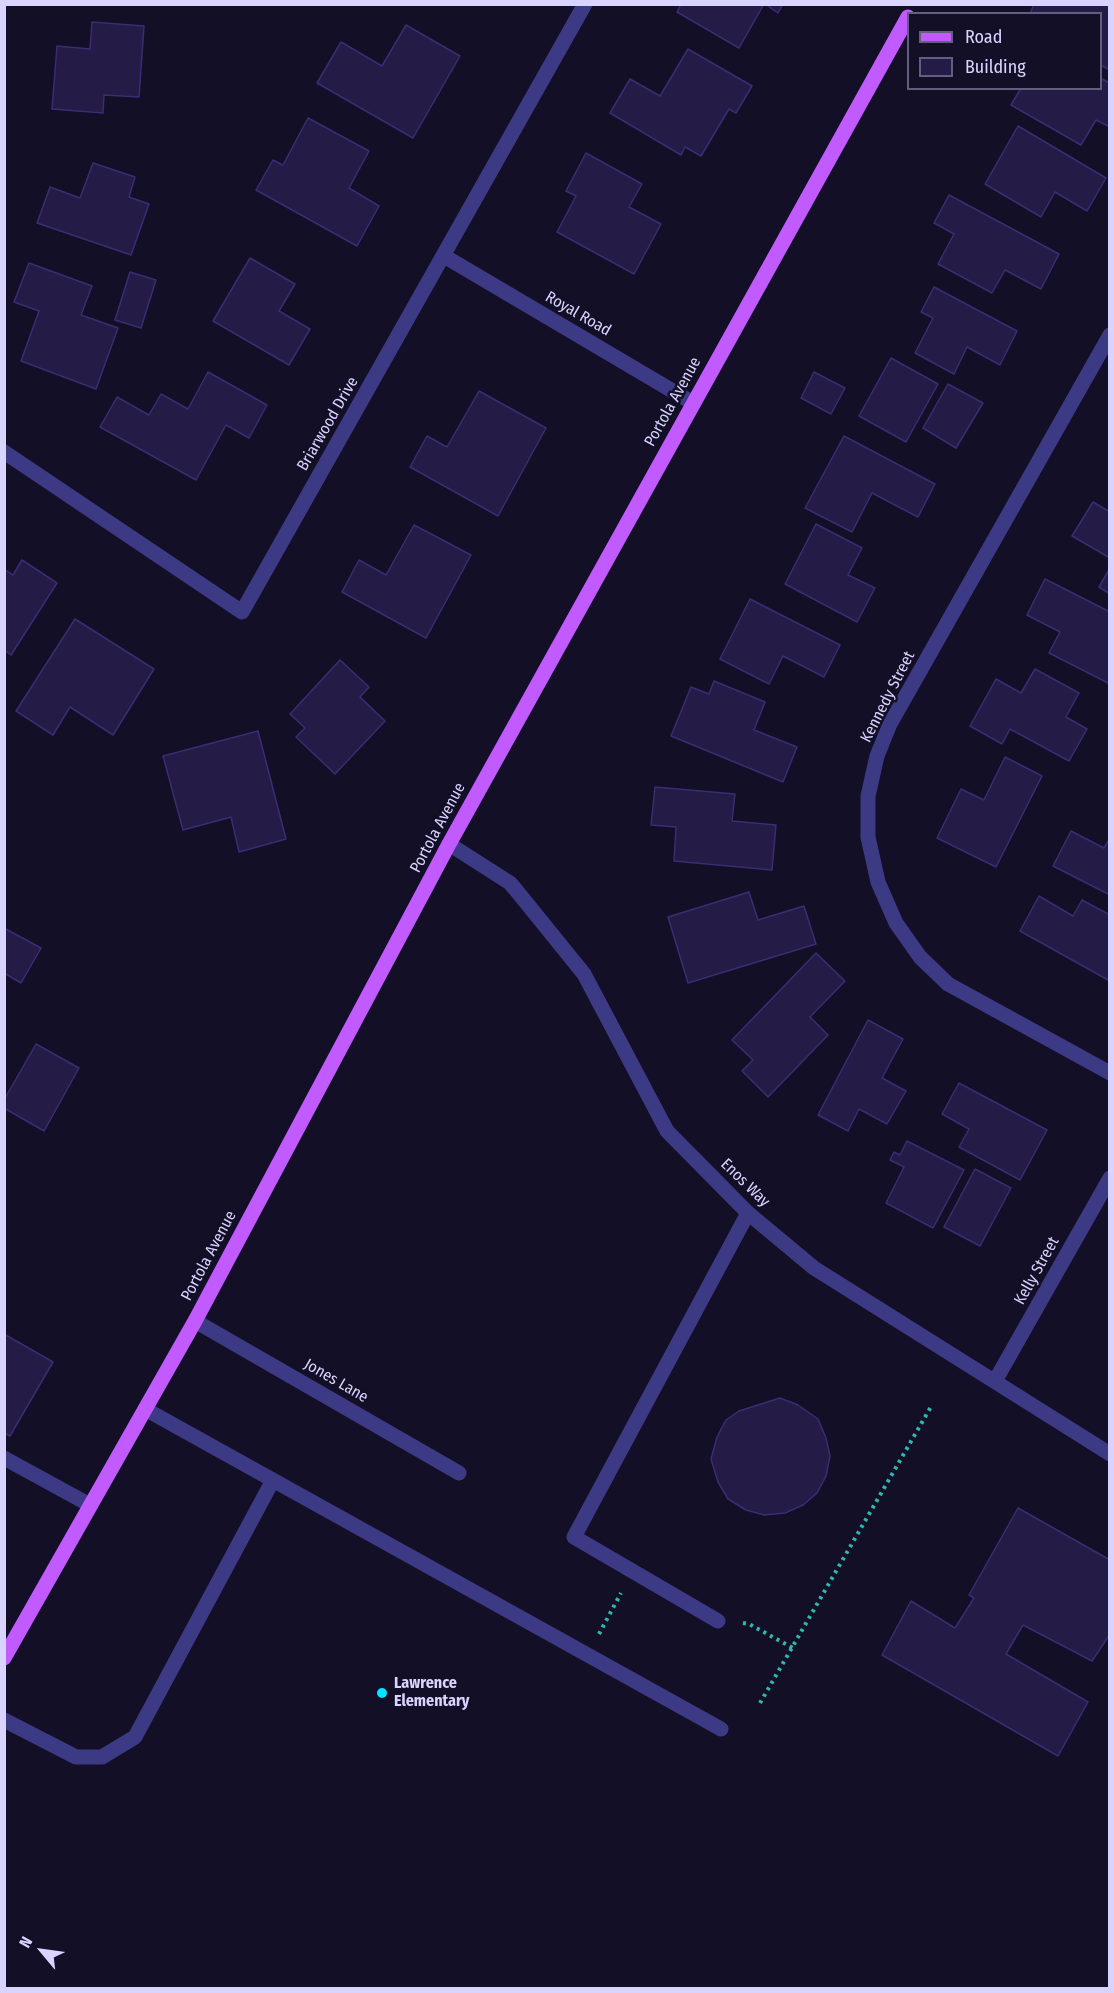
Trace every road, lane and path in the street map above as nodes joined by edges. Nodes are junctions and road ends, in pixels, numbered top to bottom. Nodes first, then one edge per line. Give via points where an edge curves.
1 (585, 4) edge
2 (907, 19) edge
3 (444, 256) junction
4 (1110, 335) edge
5 (693, 403) junction
6 (4, 452) edge
7 (449, 844) junction
8 (1110, 1073) edge
9 (1110, 1178) edge
10 (748, 1213) junction
11 (195, 1321) junction
12 (995, 1381) junction
13 (932, 1405) dead end
14 (145, 1409) junction
15 (1110, 1454) edge
16 (4, 1458) edge
17 (459, 1473) dead end
18 (273, 1480) junction
19 (90, 1505) junction
20 (633, 1571) junction
21 (718, 1621) joint
22 (793, 1648) junction
23 (587, 1655) junction
24 (4, 1658) edge
25 (760, 1703) dead end
26 (4, 1720) edge
27 (721, 1729) dead end

1 - 3 street, Briarwood Drive
2 - 5 main road, Portola Avenue
3 - 5 street, Royal Road
3 - 6 street, Briarwood Drive via 242,612
4 - 8 street, Kennedy Street via 891,724 877,756 868,796 868,837 878,882 896,923 920,957 948,984
5 - 7 main road, Portola Avenue
7 - 10 street, Enos Way via 516,890 584,974 667,1131
7 - 11 main road, Portola Avenue
9 - 12 street, Kelly Street
10 - 12 street, Enos Way via 814,1268
10 - 20 street via 574,1537
11 - 14 main road, Portola Avenue
11 - 17 street, Jones Lane
12 - 15 street, Enos Way
13 - 22 path
14 - 18 street
14 - 19 main road, Portola Avenue
16 - 19 street
18 - 23 street
18 - 26 street via 135,1737 102,1757 76,1756
19 - 24 main road, Portola Avenue
20 - 21 street
20 - 23 path
21 - 22 path via 748,1624
22 - 25 path
23 - 27 street

